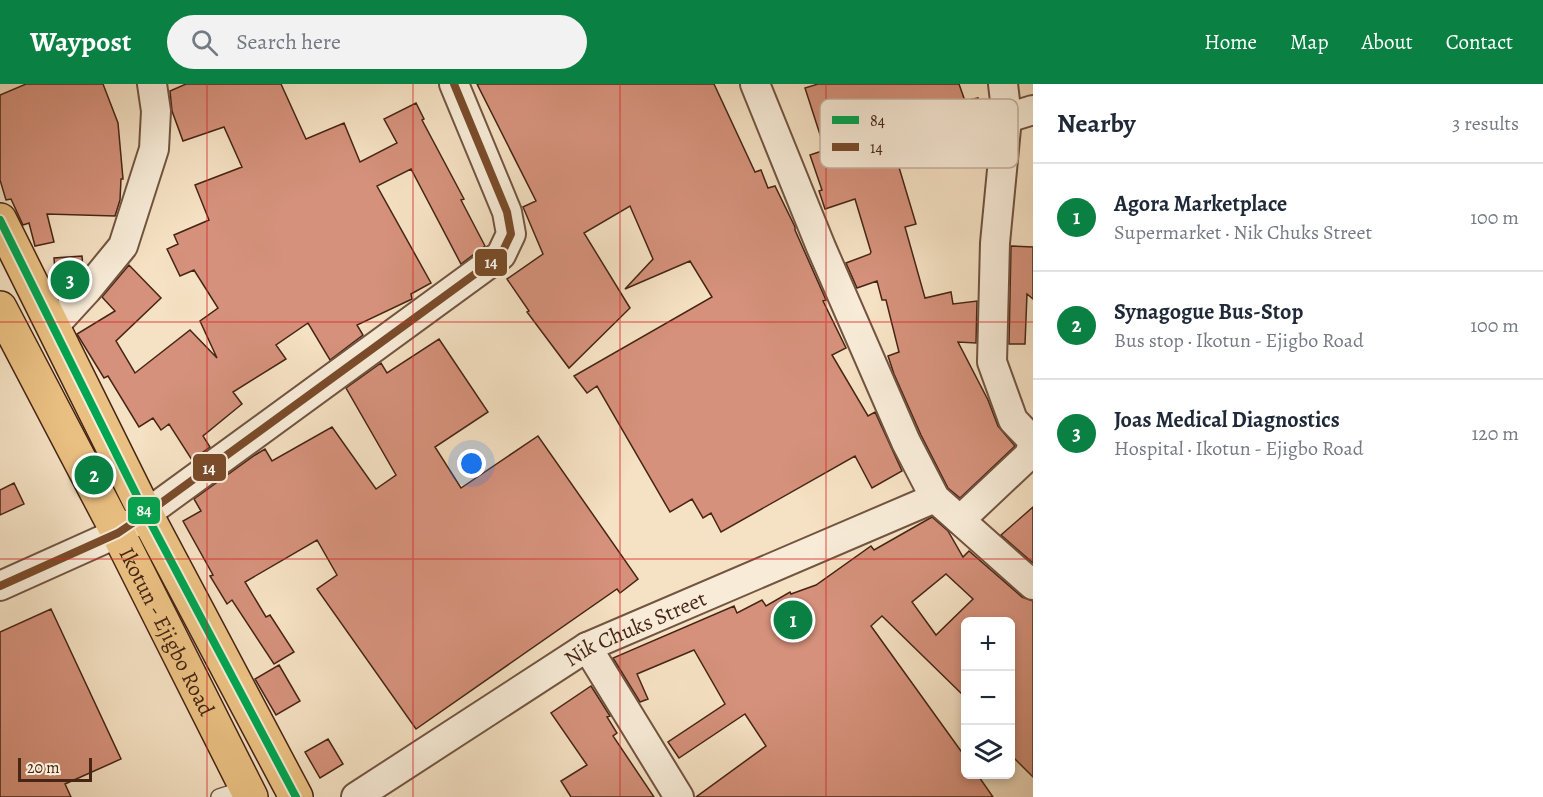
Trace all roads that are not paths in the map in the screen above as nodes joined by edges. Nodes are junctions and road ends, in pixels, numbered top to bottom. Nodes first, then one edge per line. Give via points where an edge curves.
1 (152, 84) edge
2 (454, 84) edge
3 (755, 84) edge
4 (1002, 84) edge
5 (1011, 99) edge
6 (1010, 168) edge
7 (0, 220) edge
8 (0, 308) edge
9 (53, 327) junction
10 (1033, 442) edge
11 (935, 498) junction
12 (146, 514) junction
13 (960, 520) junction
14 (118, 533) junction
15 (1033, 585) edge
16 (0, 586) edge
17 (587, 647) junction
18 (239, 794) edge
19 (296, 797) edge
20 (356, 797) edge
21 (679, 797) edge

1 - 9 street via 156,111 154,149 123,246
2 - 12 street via 507,212 511,234 501,255
3 - 11 street via 906,442
4 - 5 street
6 - 10 street via 995,243 992,362 1013,420
7 - 9 main road, Ikotun - Ejigbo Road
8 - 14 main road, Ikotun - Ejigbo Road
9 - 12 main road, Ikotun - Ejigbo Road
10 - 13 street via 1029,455
11 - 13 street
11 - 17 street, Nik Chuks Street
12 - 14 street
12 - 19 main road, Ikotun - Ejigbo Road
13 - 15 street
14 - 16 street
14 - 18 main road, Ikotun - Ejigbo Road
17 - 20 street, Nik Chuks Street
17 - 21 street

